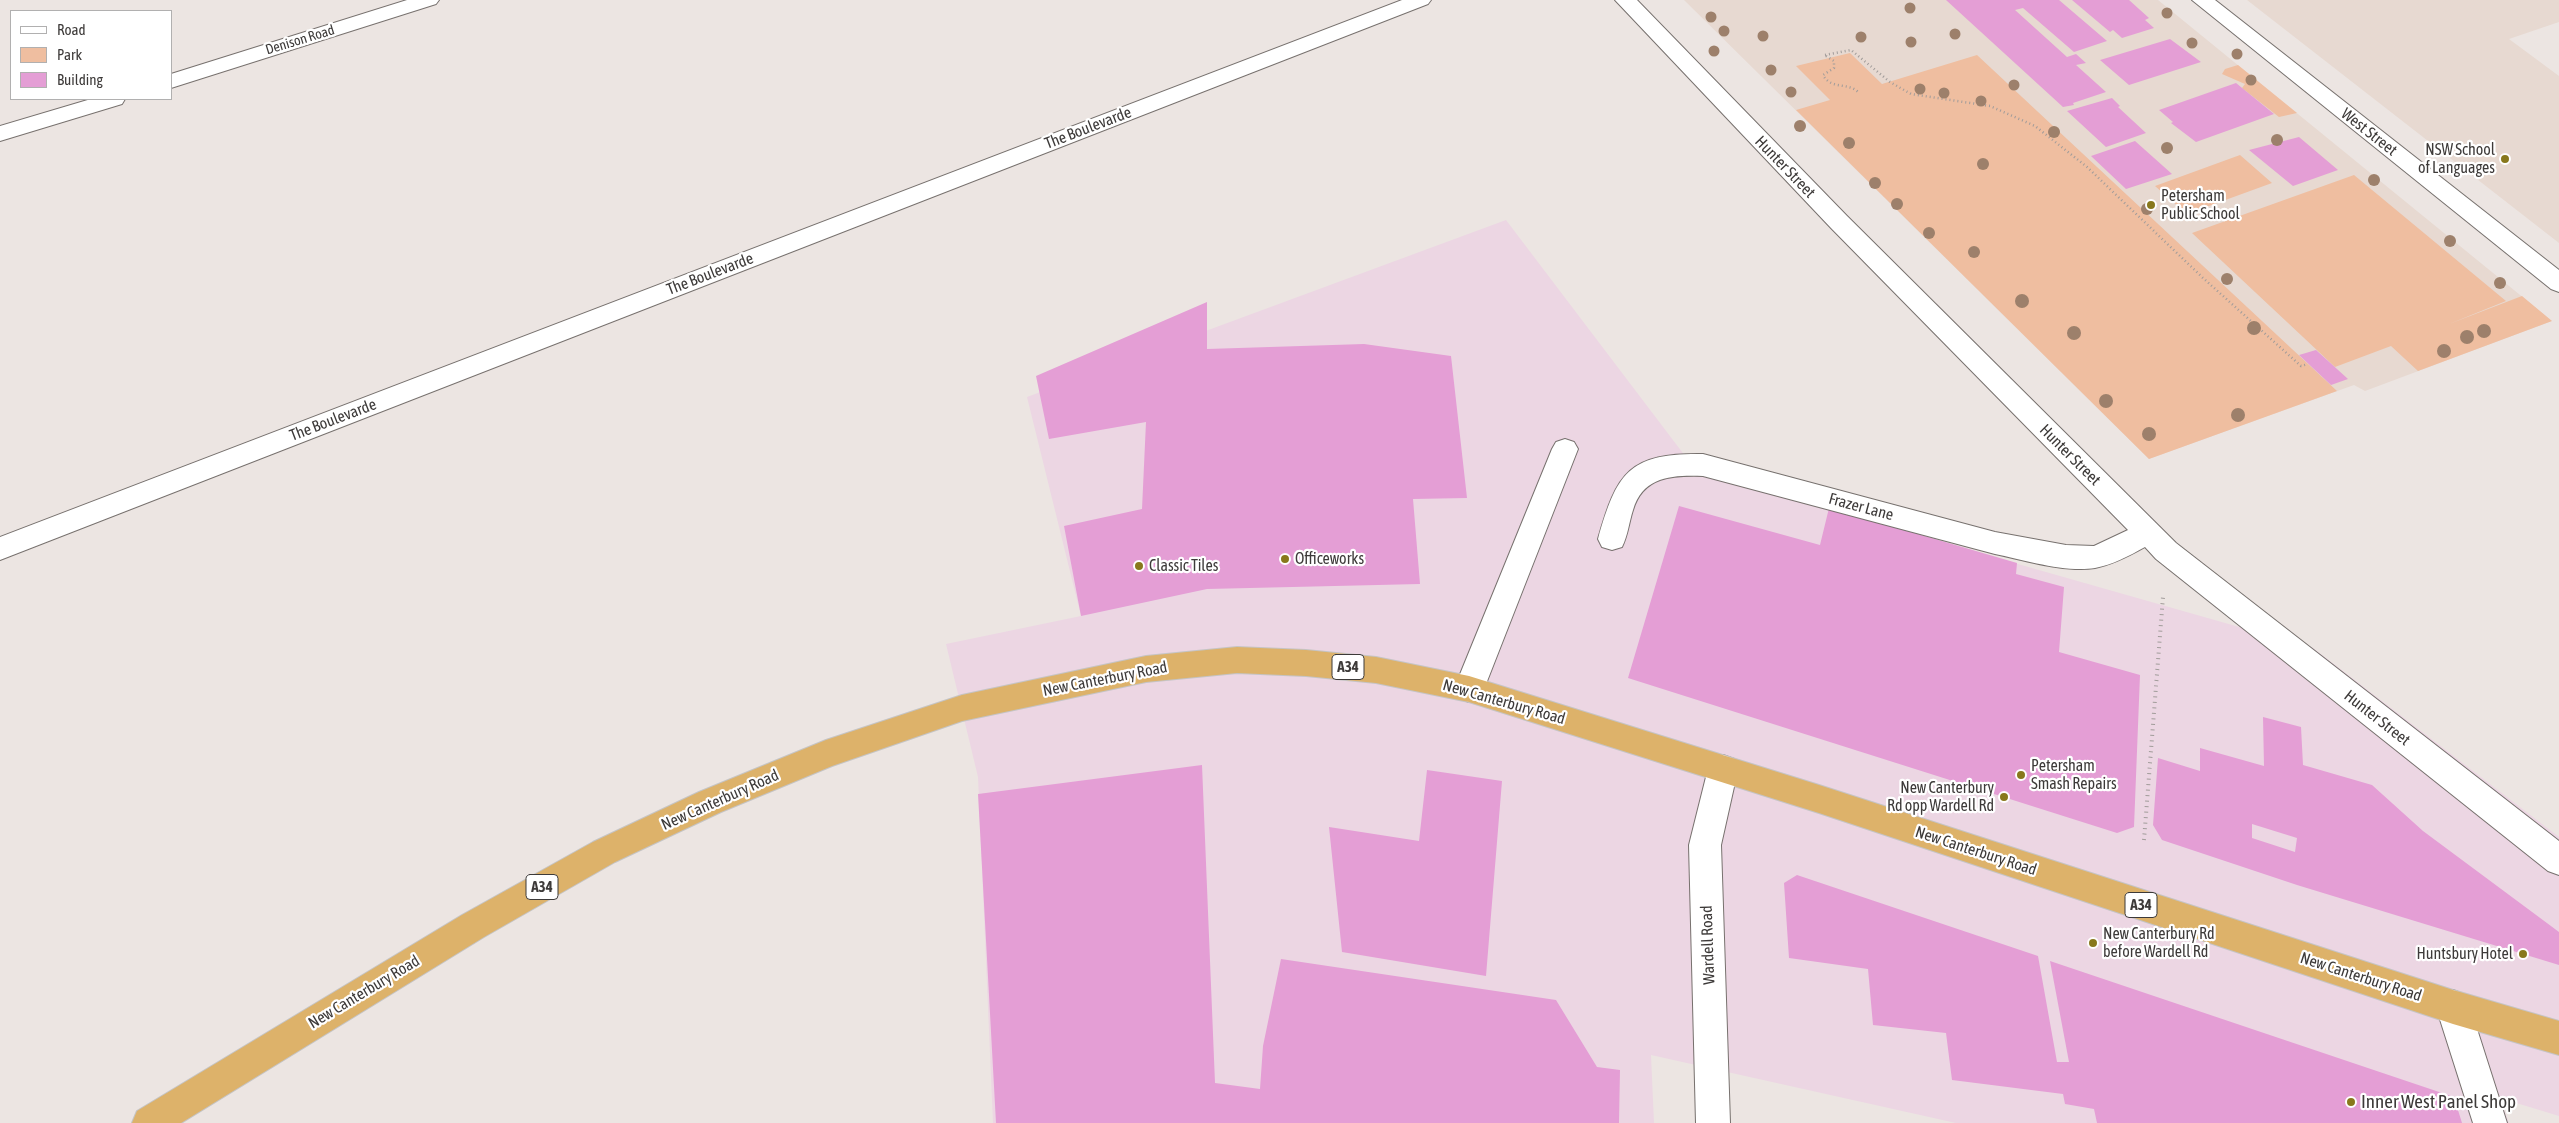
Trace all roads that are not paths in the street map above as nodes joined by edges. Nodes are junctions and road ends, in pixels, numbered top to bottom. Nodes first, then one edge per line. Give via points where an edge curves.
1 (429, 0) edge
2 (1421, 0) edge
3 (1625, 0) edge
4 (2202, 0) edge
5 (172, 81) edge
6 (111, 100) edge
7 (0, 134) edge
8 (2559, 283) edge
9 (1565, 449) dead end
10 (2147, 533) junction
11 (1612, 539) dead end
12 (0, 549) edge
13 (1469, 688) junction
14 (1723, 769) junction
15 (2559, 860) edge
16 (2453, 1007) junction
17 (2559, 1038) edge
18 (149, 1123) edge
19 (1713, 1123) edge
20 (2490, 1123) edge

1 - 5 street, Denison Road
2 - 12 street, The Boulevarde
3 - 10 street, Hunter Street
4 - 8 street, West Street
6 - 7 street
9 - 13 street
10 - 11 street, Frazer Lane via 2094,557 2066,556 1995,544 1703,464 1677,464 1656,469 1639,478 1626,493
10 - 15 street, Hunter Street
13 - 14 highway, New Canterbury Road / A34
13 - 18 highway, New Canterbury Road / A34 via 1376,670 1237,660 1146,669 962,708 826,754 710,802 604,852 473,926
14 - 16 highway, New Canterbury Road / A34
14 - 19 street, Wardell Road via 1705,844
16 - 17 highway, New Canterbury Road / A34
16 - 20 street

